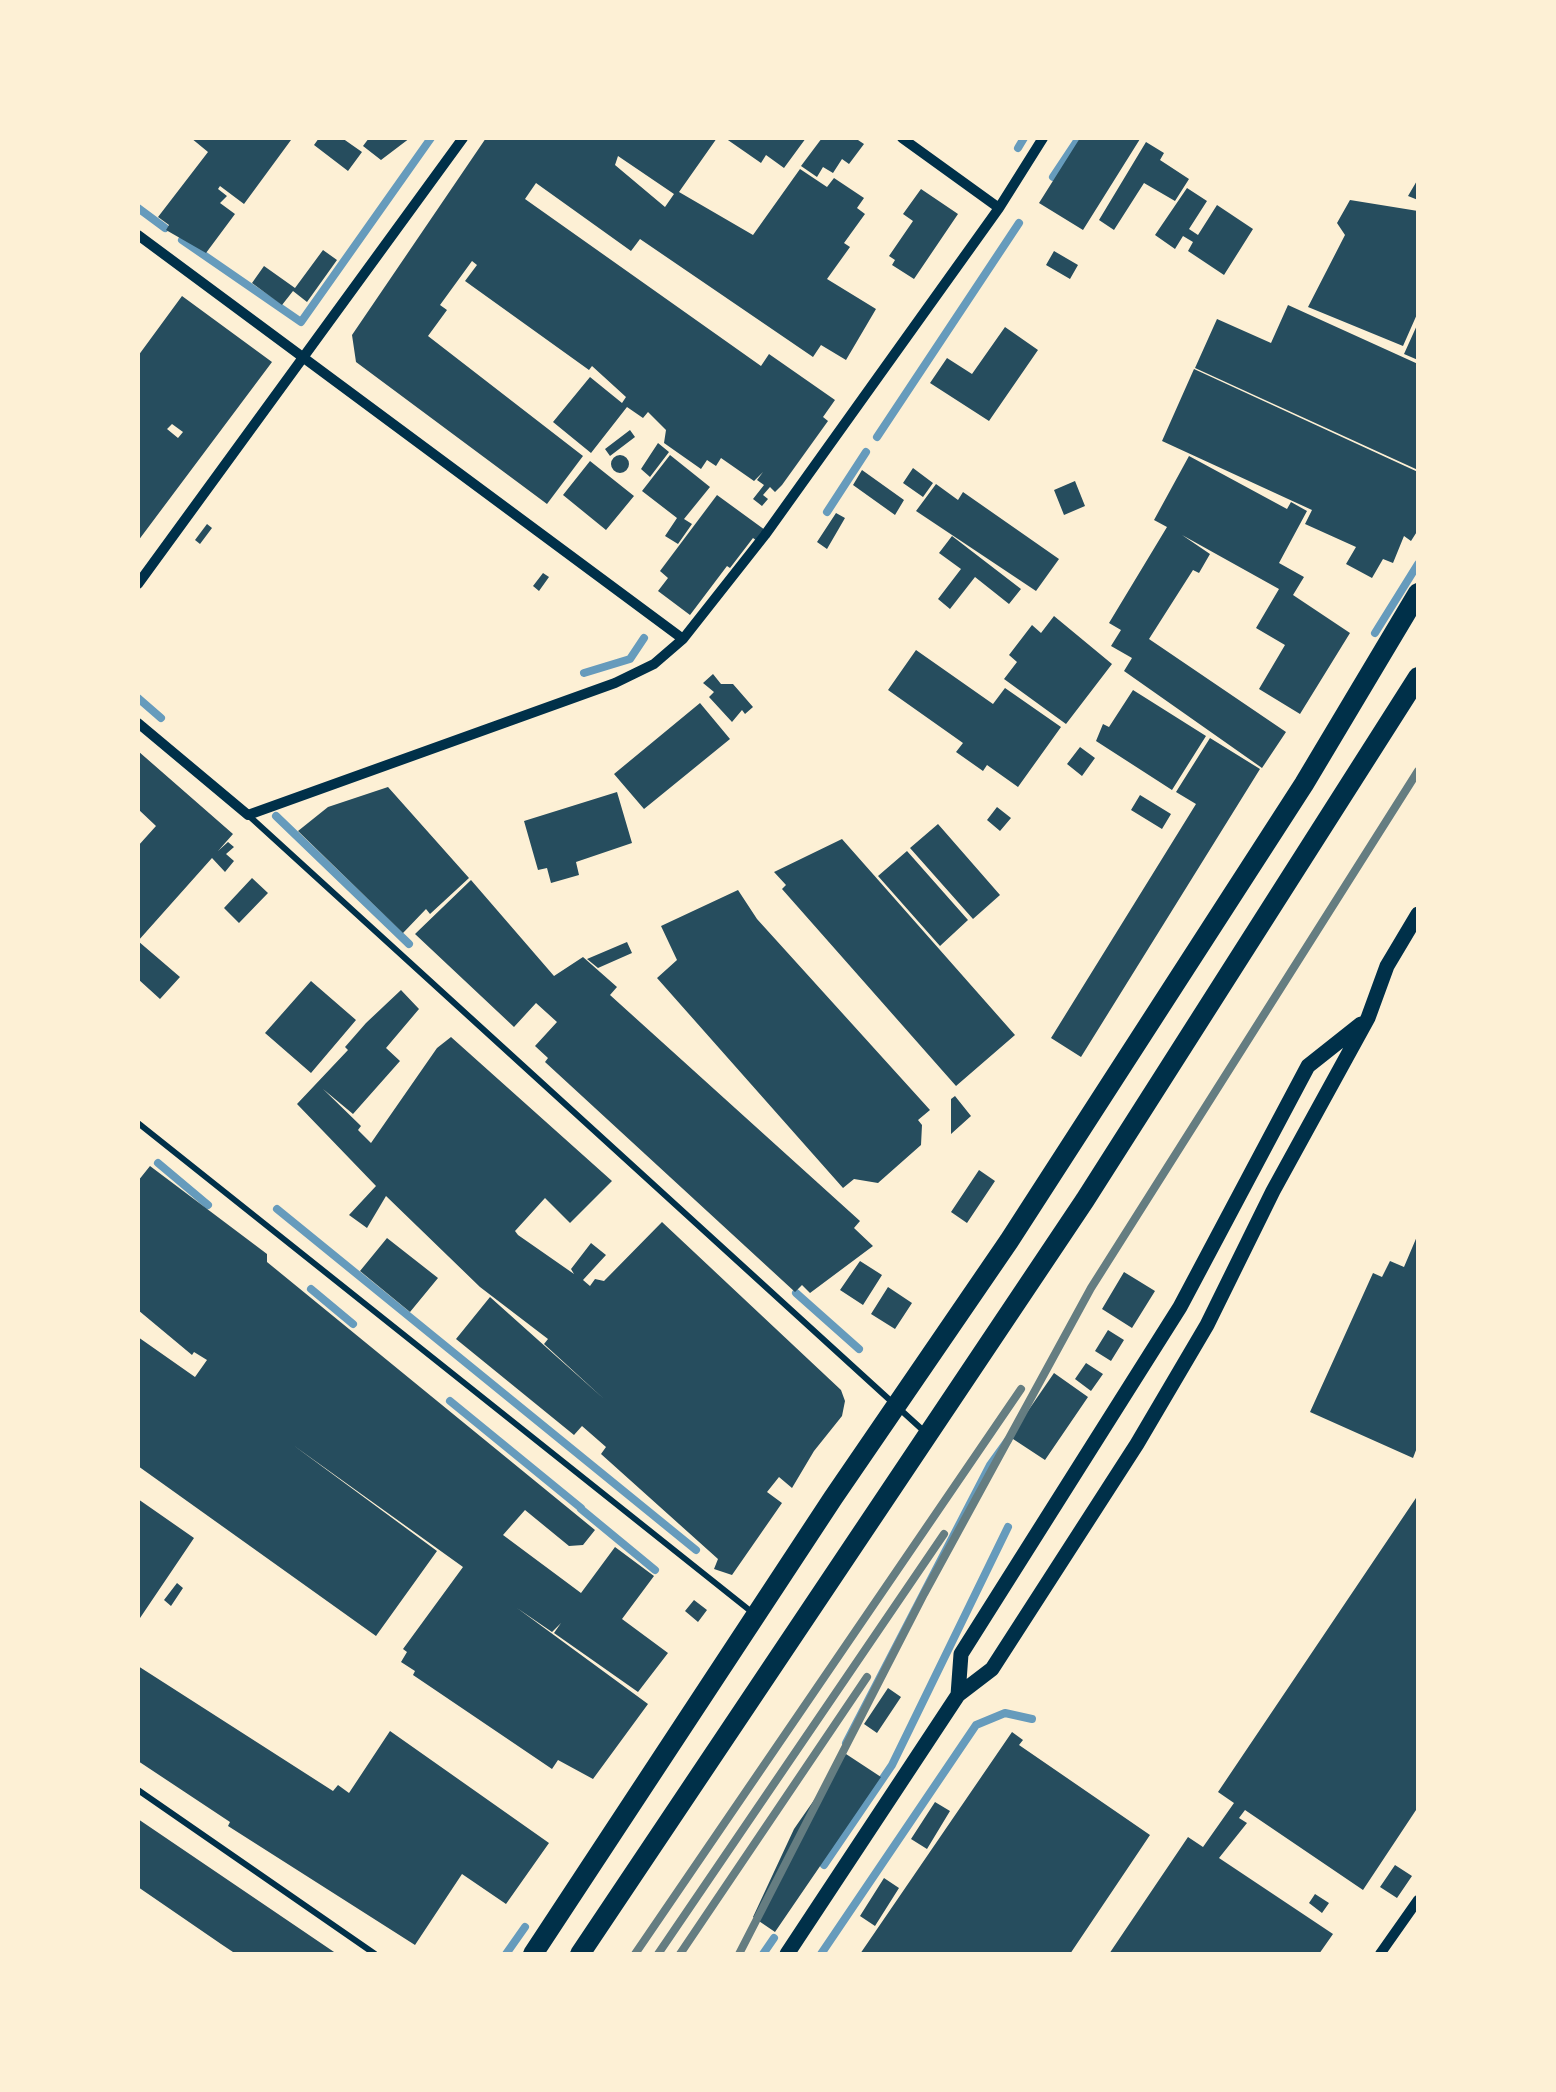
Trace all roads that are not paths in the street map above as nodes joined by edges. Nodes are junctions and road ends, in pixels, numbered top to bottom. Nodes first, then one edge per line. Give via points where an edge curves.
1 (462, 138) edge
2 (902, 138) edge
3 (1044, 138) edge
4 (999, 208) junction
5 (138, 235) edge
6 (305, 358) junction
7 (138, 584) edge
8 (1418, 593) edge
9 (683, 639) junction
10 (1418, 677) edge
11 (138, 724) edge
12 (248, 815) junction
13 (1418, 914) edge
14 (1368, 1018) junction
15 (1308, 1066) junction
16 (1333, 1079) junction
17 (138, 1124) edge
18 (1249, 1177) junction
19 (1272, 1191) junction
20 (895, 1406) junction
21 (927, 1434) junction
22 (758, 1617) junction
23 (958, 1696) junction
24 (138, 1790) edge
25 (1418, 1900) edge
26 (376, 1954) edge
27 (533, 1954) edge
28 (580, 1954) edge
29 (787, 1954) edge
30 (1380, 1954) edge

1 - 6 street
2 - 4 street
3 - 4 street
4 - 9 street
5 - 6 street
6 - 7 street
6 - 9 street
8 - 20 highway via 1229,900
9 - 12 street via 654,664 615,683
10 - 21 highway via 1085,1200
11 - 12 street
12 - 20 lane
13 - 14 street via 1387,966
14 - 15 street
14 - 16 street
15 - 16 street
15 - 18 street
16 - 19 street
17 - 22 lane
18 - 19 street
18 - 23 street via 1180,1307 961,1654
19 - 23 street via 1137,1444 992,1669
20 - 21 lane
20 - 22 highway
21 - 28 highway
22 - 27 highway
23 - 29 street
24 - 26 lane
25 - 30 street

